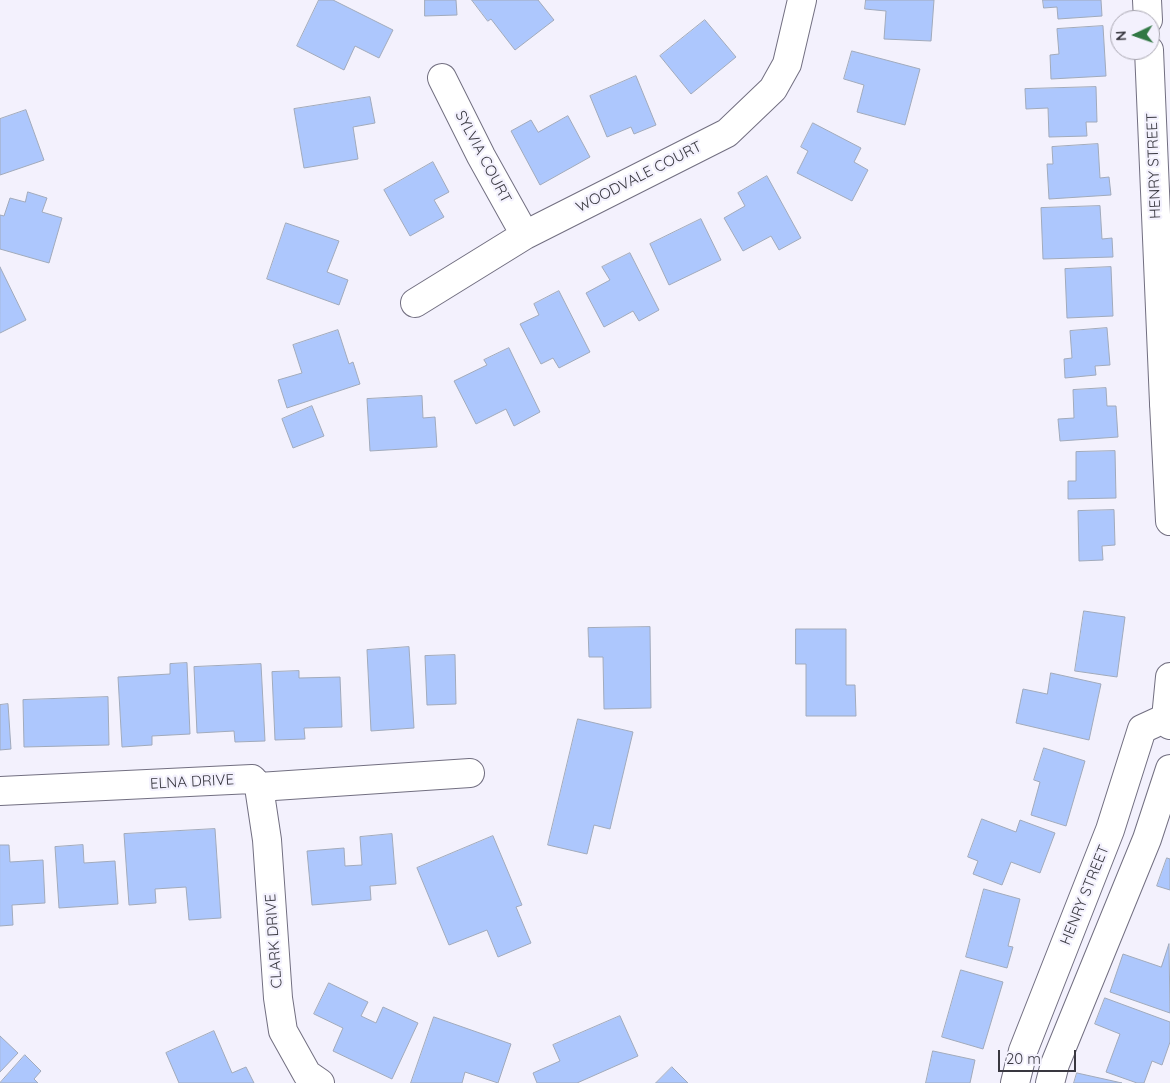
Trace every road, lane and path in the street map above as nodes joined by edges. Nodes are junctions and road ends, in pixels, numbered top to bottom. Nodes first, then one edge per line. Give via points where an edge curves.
1 (802, 0) edge
2 (1150, 60) edge
3 (442, 78) dead end
4 (525, 235) junction
5 (415, 303) dead end
6 (1167, 403) edge
7 (1170, 521) edge
8 (1170, 677) edge
9 (1169, 721) edge
10 (1170, 769) edge
11 (470, 773) dead end
12 (259, 786) junction
13 (0, 791) edge
14 (320, 1083) edge
15 (1015, 1083) edge
16 (1050, 1083) edge

1 - 4 street, WOODVALE COURT via 787,64 773,89 727,132
2 - 6 street, HENRY STREET
3 - 4 street, SYLVIA COURT
4 - 5 street, WOODVALE COURT
6 - 7 street, HENRY STREET
8 - 9 street, HENRY STREET
9 - 15 street, HENRY STREET via 1142,729 1110,830 1023,1051
10 - 16 street via 1147,839
11 - 12 street, ELNA DRIVE
12 - 13 street, ELNA DRIVE via 252,779
12 - 14 street, CLARK DRIVE via 267,840 283,1031 307,1074

